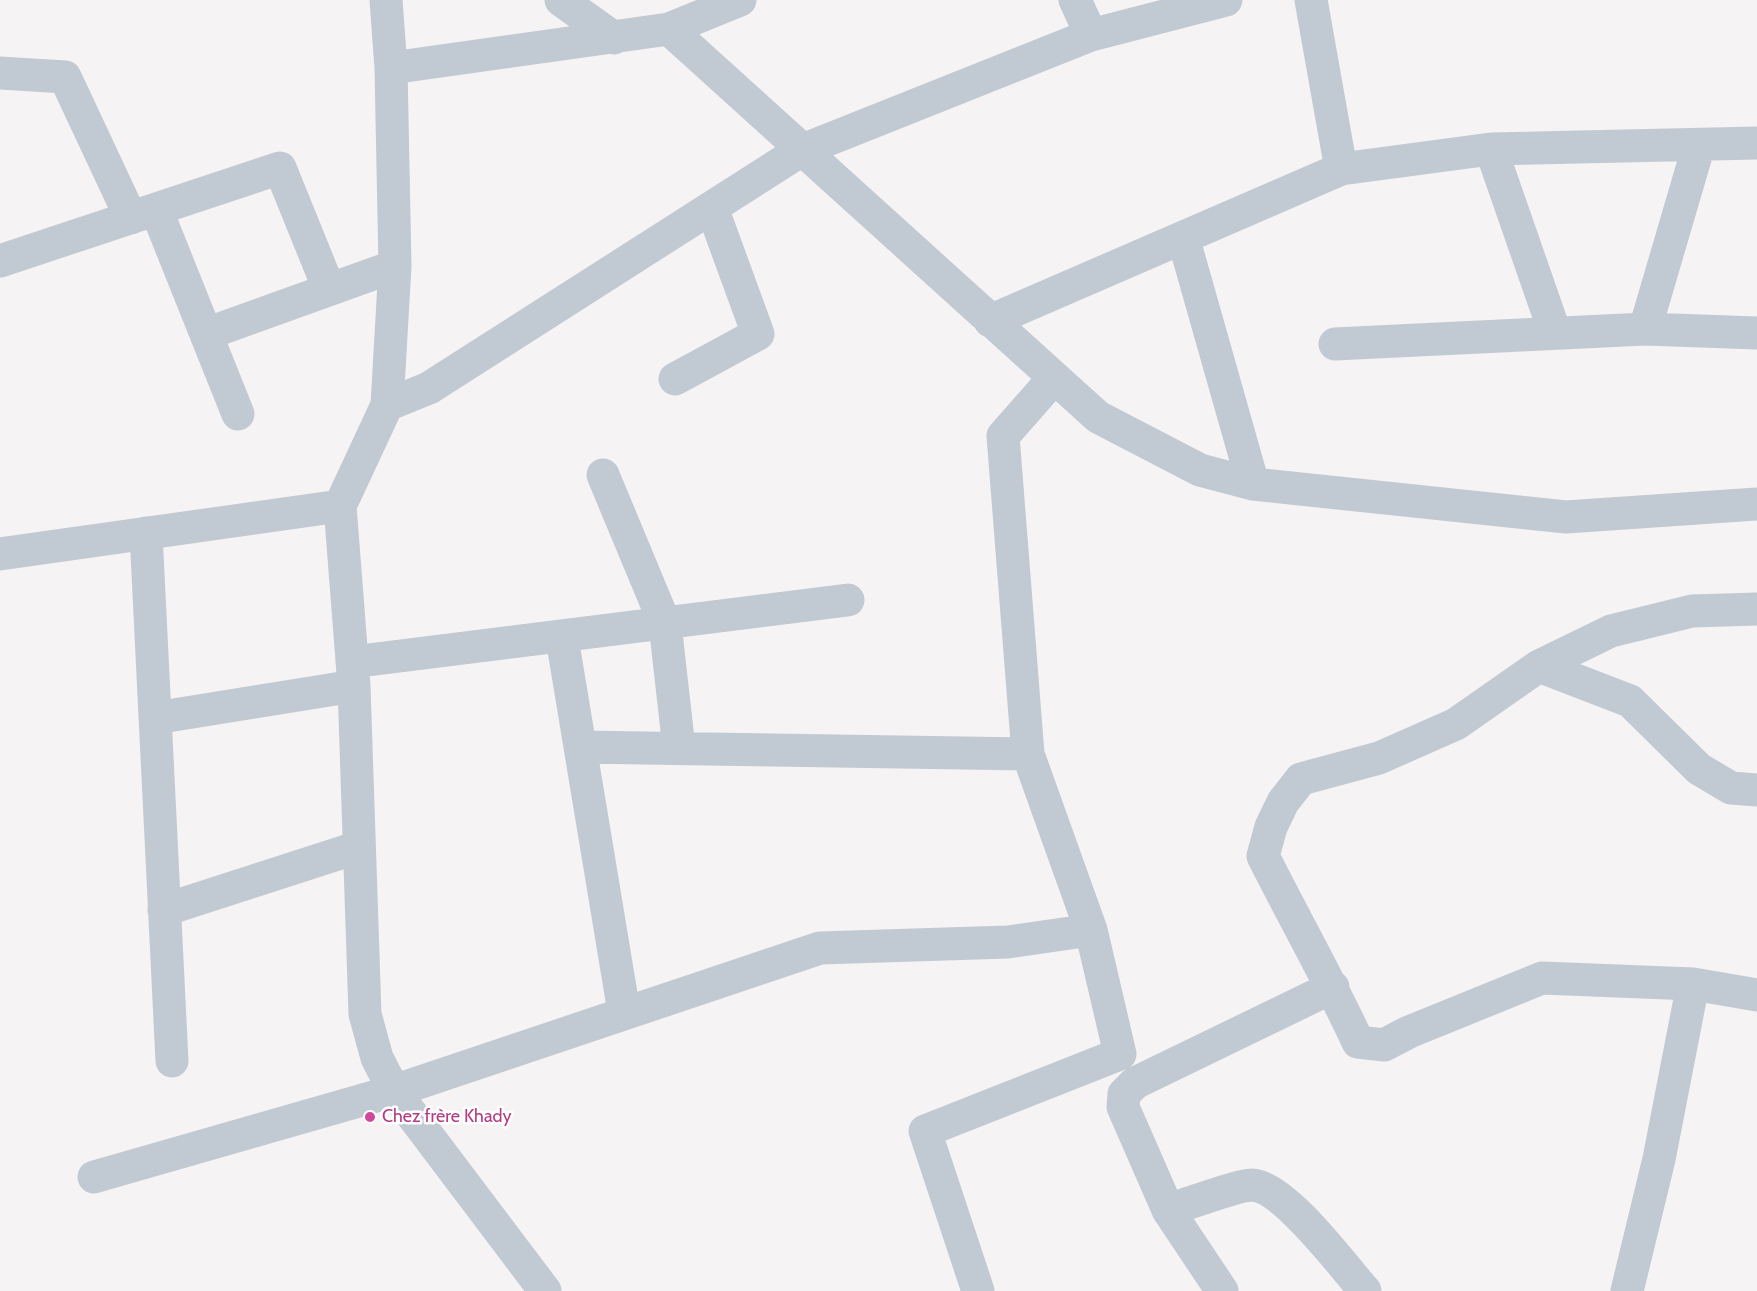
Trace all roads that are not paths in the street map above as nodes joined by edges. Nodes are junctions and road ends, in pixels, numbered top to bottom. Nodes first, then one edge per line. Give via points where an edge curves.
1 (386, 0) edge
2 (561, 0) edge
3 (740, 0) edge
4 (1075, 0) edge
5 (1226, 0) edge
6 (1311, 0) edge
7 (669, 29) junction
8 (1091, 35) junction
9 (614, 38) junction
10 (391, 68) junction
11 (0, 73) edge
12 (1757, 143) edge
13 (1699, 145) junction
14 (1491, 149) junction
15 (800, 151) junction
16 (1341, 169) junction
17 (712, 208) junction
18 (143, 213) junction
19 (1183, 237) junction
20 (0, 261) edge
21 (395, 266) junction
22 (329, 289) junction
23 (990, 321) junction
24 (1645, 329) junction
25 (206, 333) junction
26 (1555, 333) junction
27 (1757, 333) edge
28 (1335, 344) dead end
29 (1054, 378) junction
30 (675, 379) dead end
31 (387, 405) junction
32 (238, 414) dead end
33 (603, 475) dead end
34 (1253, 484) junction
35 (1757, 504) edge
36 (339, 506) junction
37 (146, 533) junction
38 (0, 554) edge
39 (848, 600) dead end
40 (1757, 609) edge
41 (665, 624) junction
42 (562, 638) junction
43 (1539, 666) junction
44 (353, 674) junction
45 (155, 718) junction
46 (580, 747) junction
47 (679, 748) junction
48 (1028, 754) junction
49 (1757, 790) edge
50 (359, 847) junction
51 (164, 910) junction
52 (1091, 930) junction
53 (1693, 984) junction
54 (1333, 987) junction
55 (1757, 995) edge
56 (624, 1012) junction
57 (172, 1061) dead end
58 (393, 1092) junction
59 (94, 1177) dead end
60 (1168, 1210) junction
61 (545, 1291) edge
62 (978, 1291) edge
63 (1222, 1291) edge
64 (1365, 1291) edge
65 (1627, 1291) edge

1 - 10 street
2 - 9 street
3 - 7 street
4 - 8 street
5 - 8 street
6 - 16 street
7 - 9 street
7 - 15 street
8 - 15 street
9 - 10 street
10 - 21 street
11 - 18 street via 65,77
12 - 13 street
13 - 14 street
13 - 24 street
14 - 16 street
14 - 26 street
15 - 17 street
15 - 23 street
16 - 19 street
17 - 30 street via 758,334
17 - 31 street via 429,388
18 - 20 street
18 - 22 street via 280,168
18 - 25 street
19 - 23 street
19 - 34 street
21 - 22 street
21 - 31 street
22 - 25 street
23 - 29 street
24 - 26 street
24 - 27 street
25 - 32 street
26 - 28 street
29 - 34 street via 1098,417 1200,470
29 - 48 street via 1003,436
31 - 36 street
33 - 41 street
34 - 35 street via 1566,517
36 - 37 street
36 - 44 street
37 - 38 street
37 - 45 street
39 - 41 street
40 - 43 street via 1692,611 1611,631
41 - 42 street
41 - 47 street
42 - 44 street
42 - 46 street
43 - 49 street via 1630,701 1699,769 1731,788
43 - 54 street via 1456,724 1379,758 1301,779 1283,802 1263,856 1317,964
44 - 45 street
44 - 50 street
45 - 51 street
46 - 47 street
46 - 56 street
47 - 48 street
48 - 52 street
50 - 51 street
50 - 58 street via 365,1014 377,1058
51 - 57 street
52 - 56 street via 1008,942 820,948
52 - 62 street via 1120,1054 925,1131
53 - 54 street via 1542,978 1384,1045 1358,1042
53 - 55 street
53 - 65 street via 1659,1159
54 - 60 street via 1135,1083 1124,1094 1123,1107
56 - 58 street
58 - 59 street
58 - 61 street
60 - 63 street
60 - 64 street via 1252,1185 1270,1191 1287,1203

